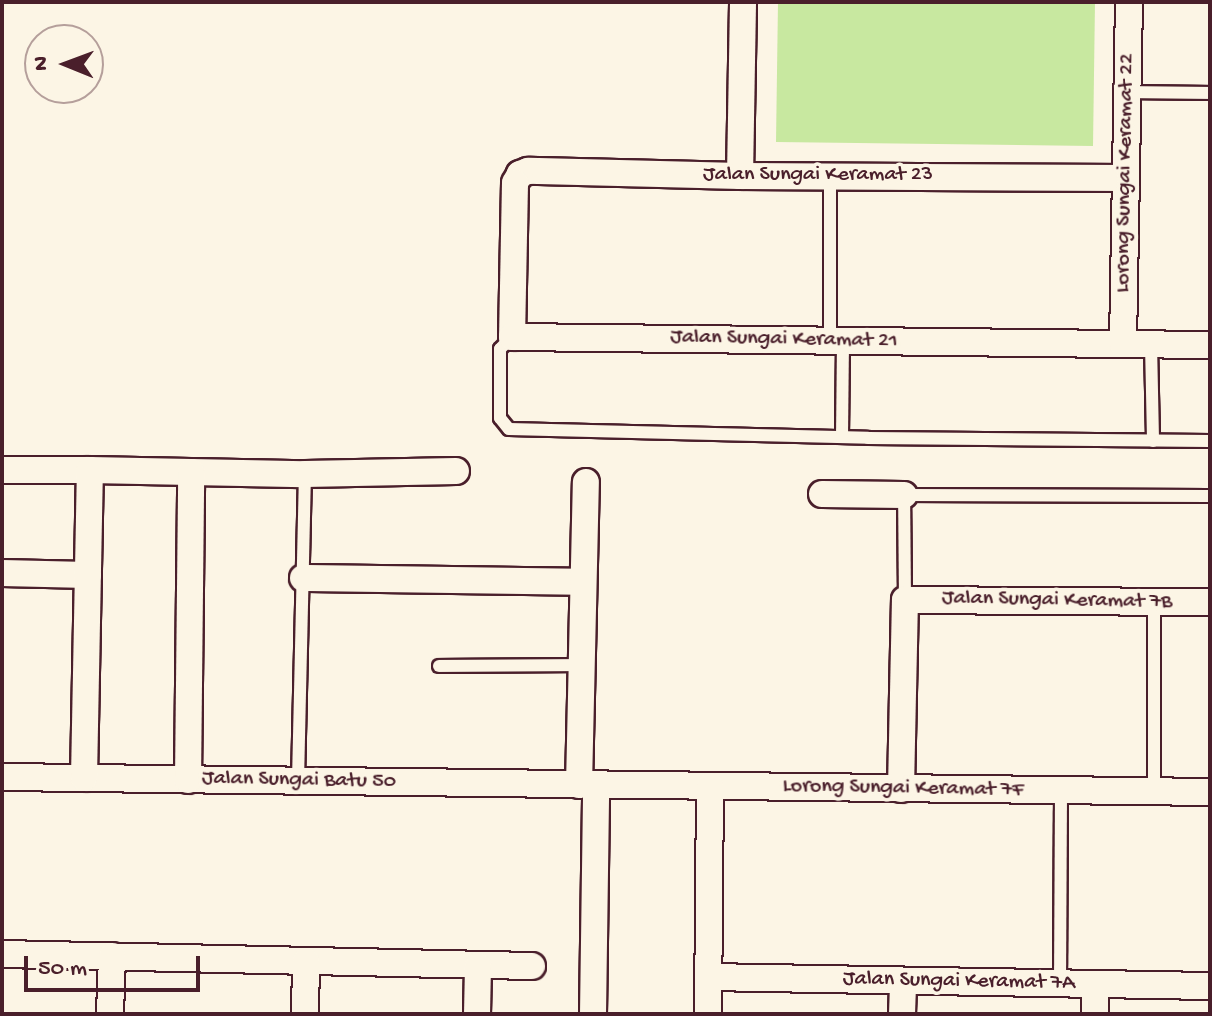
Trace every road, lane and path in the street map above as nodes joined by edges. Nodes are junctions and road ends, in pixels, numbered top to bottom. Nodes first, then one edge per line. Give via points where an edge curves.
1 (743, 2) edge
2 (1129, 2) edge
3 (1128, 92) junction
4 (1210, 93) edge
5 (740, 176) junction
6 (830, 177) junction
7 (1126, 178) junction
8 (512, 337) junction
9 (836, 340) junction
10 (1123, 344) junction
11 (1151, 344) junction
12 (1210, 345) edge
13 (842, 437) junction
14 (1153, 441) junction
15 (1210, 441) edge
16 (2, 470) edge
17 (90, 470) junction
18 (456, 471) dead end
19 (191, 472) junction
20 (305, 474) junction
21 (586, 482) dead end
22 (822, 494) dead end
23 (904, 495) junction
24 (1210, 496) edge
25 (2, 573) edge
26 (88, 575) junction
27 (303, 578) junction
28 (583, 582) junction
29 (905, 600) junction
30 (1154, 602) junction
31 (1210, 602) edge
32 (582, 665) junction
33 (439, 666) dead end
34 (2, 777) edge
35 (84, 778) junction
36 (188, 780) junction
37 (298, 781) junction
38 (588, 785) junction
39 (710, 786) junction
40 (901, 789) junction
41 (1061, 791) junction
42 (1154, 791) junction
43 (1210, 792) edge
44 (2, 954) edge
45 (112, 956) junction
46 (306, 961) junction
47 (478, 966) junction
48 (532, 966) dead end
49 (708, 977) junction
50 (903, 981) junction
51 (1060, 984) junction
52 (1095, 984) junction
53 (1210, 986) edge
54 (110, 1014) edge
55 (305, 1014) edge
56 (477, 1014) edge
57 (593, 1014) edge
58 (708, 1014) edge
59 (902, 1014) edge
60 (1095, 1014) edge

1 - 5 street
2 - 3 street, Lorong Sungai Keramat 22
3 - 4 lane
3 - 7 street, Lorong Sungai Keramat 22
5 - 6 street, Jalan Sungai Keramat 23
5 - 8 street, Jalan Sungai Keramat 23 via 520,174 515,183
6 - 7 street, Jalan Sungai Keramat 23
6 - 9 lane
7 - 10 street, Lorong Sungai Keramat 22
8 - 9 street, Jalan Sungai Keramat 21
8 - 13 lane via 500,349 500,418 509,429
9 - 10 street, Jalan Sungai Keramat 21
9 - 13 lane
10 - 11 street, Jalan Sungai Keramat 21
11 - 12 street, Jalan Sungai Keramat 21
11 - 14 lane
13 - 14 lane
14 - 15 lane
16 - 17 street
17 - 19 street
17 - 26 street
18 - 20 street
19 - 20 street
19 - 36 street
20 - 27 lane
21 - 28 street
22 - 23 street
23 - 24 lane
23 - 29 lane
25 - 26 street
26 - 35 street
27 - 28 street
27 - 37 lane
28 - 32 street
29 - 30 street, Jalan Sungai Keramat 7B
29 - 40 street
30 - 31 street, Jalan Sungai Keramat 7B
30 - 42 lane
32 - 33 lane
32 - 38 street
34 - 35 street, Jalan Sungai Batu 50
35 - 36 street, Jalan Sungai Batu 50
36 - 37 street, Jalan Sungai Batu 50
37 - 38 street, Jalan Sungai Batu 50
38 - 39 street, Lorong Sungai Keramat 7F
38 - 57 street
39 - 40 street, Lorong Sungai Keramat 7F
39 - 49 street
40 - 41 street, Lorong Sungai Keramat 7F
41 - 42 street, Lorong Sungai Keramat 7F
41 - 51 lane
42 - 43 street, Lorong Sungai Keramat 7F
44 - 45 street
45 - 46 street
45 - 54 street
46 - 47 street
46 - 55 street
47 - 48 street
47 - 56 street
49 - 50 street, Jalan Sungai Keramat 7A
49 - 58 street
50 - 51 street, Jalan Sungai Keramat 7A
50 - 59 street
51 - 52 street, Jalan Sungai Keramat 7A
52 - 53 street, Jalan Sungai Keramat 7A
52 - 60 street

